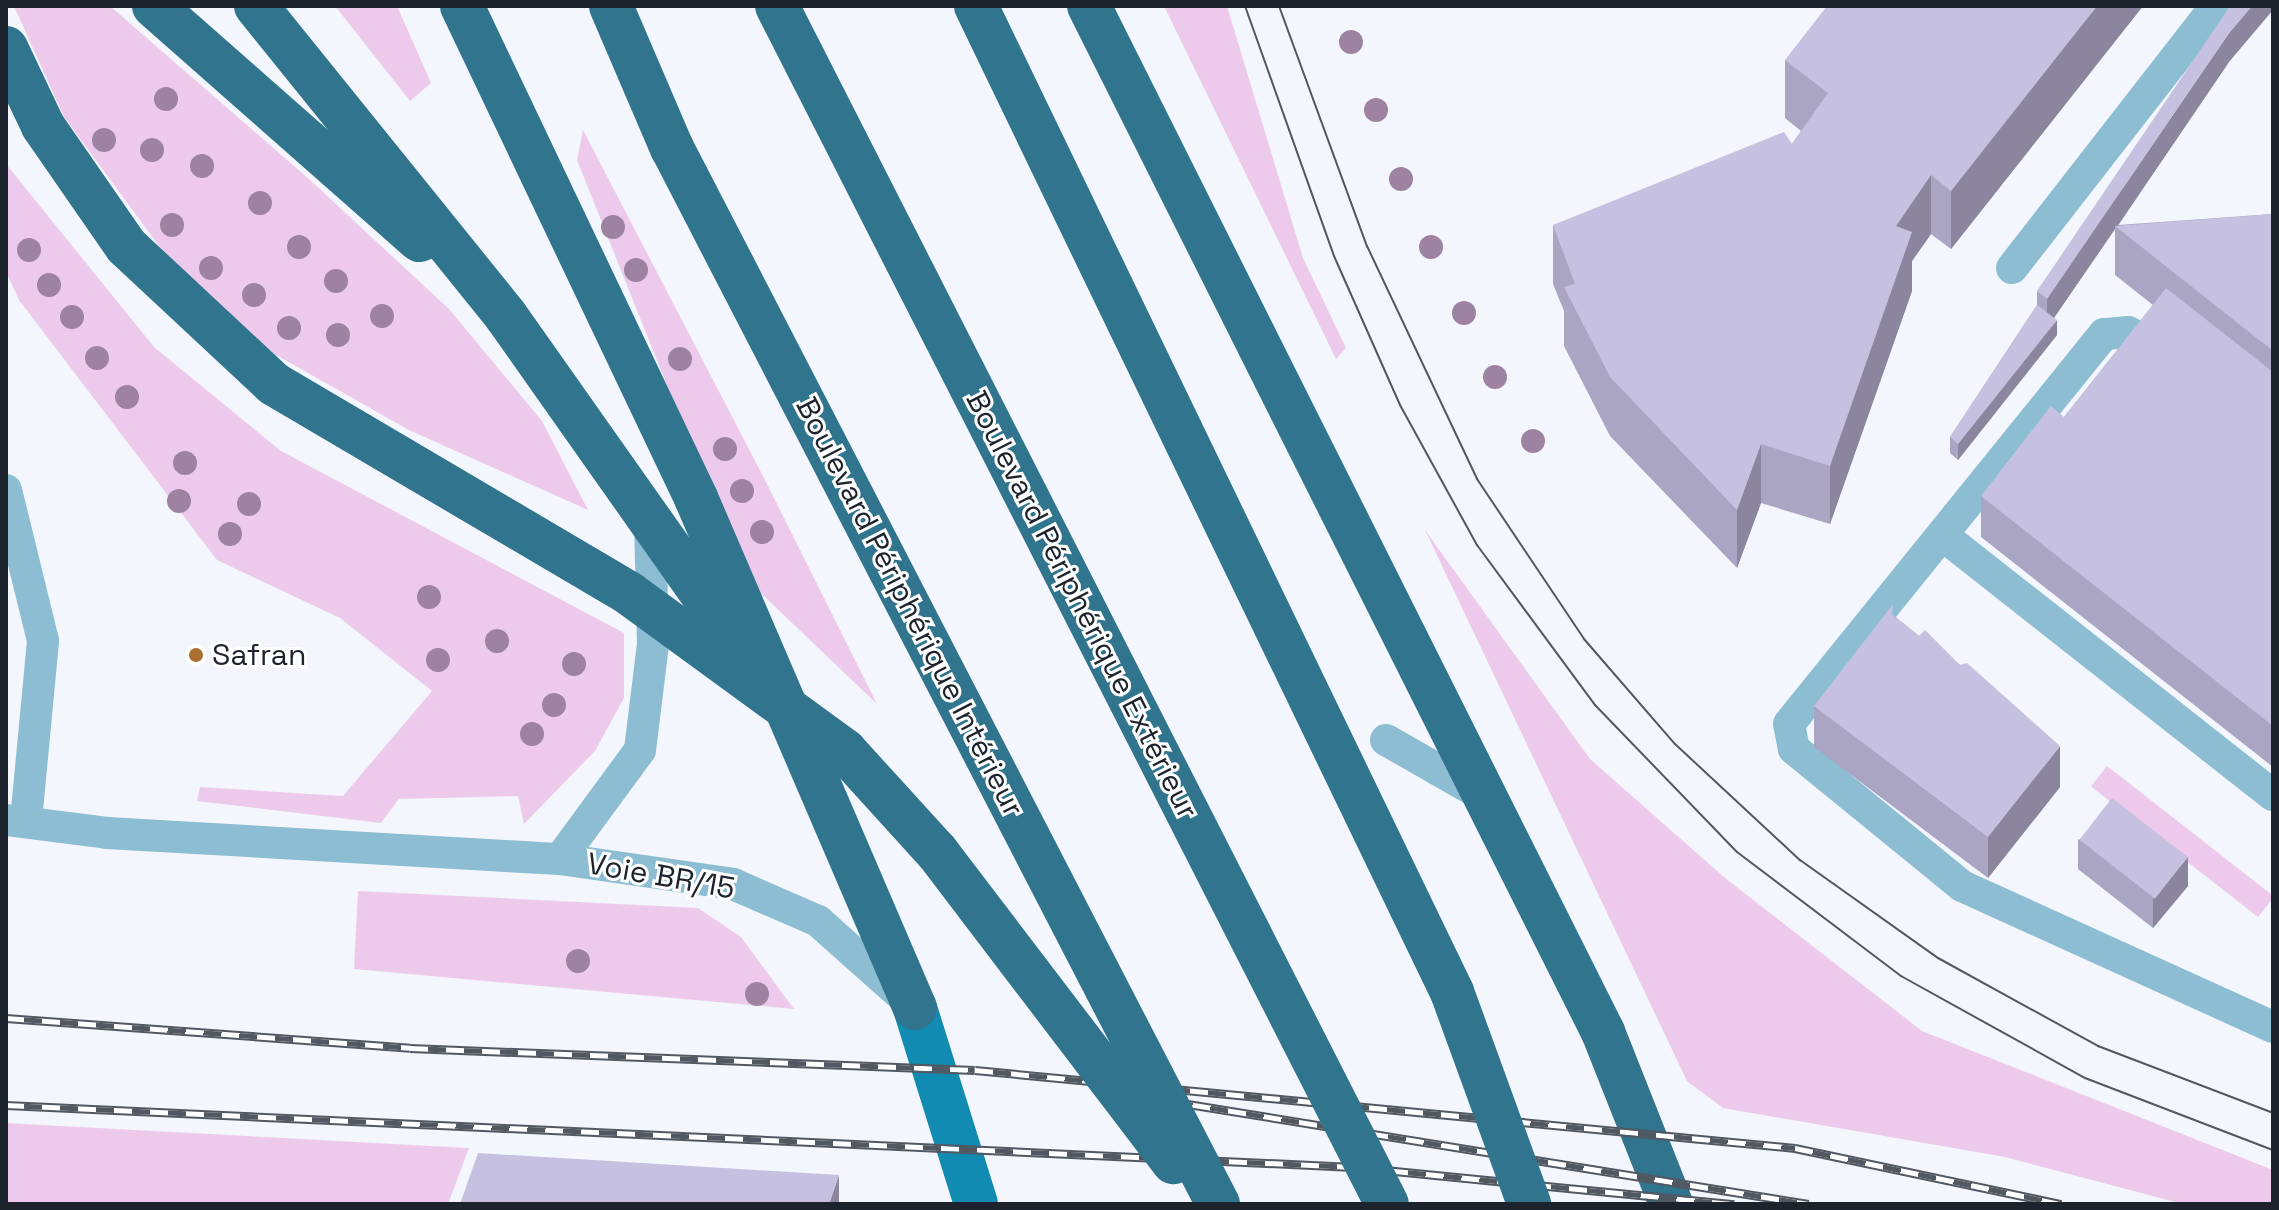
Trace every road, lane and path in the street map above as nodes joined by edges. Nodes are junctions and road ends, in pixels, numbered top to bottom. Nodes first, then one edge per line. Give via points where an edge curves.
1 (154, 6) edge
2 (256, 6) edge
3 (462, 6) edge
4 (611, 6) edge
5 (777, 6) edge
6 (976, 6) edge
7 (1089, 6) edge
8 (2216, 6) edge
9 (6, 48) edge
10 (2012, 268) dead end
11 (506, 316) junction
12 (2149, 342) edge
13 (6, 490) edge
14 (650, 514) junction
15 (1946, 538) junction
16 (1386, 740) dead end
17 (823, 782) junction
18 (2273, 795) edge
19 (1486, 797) junction
20 (16, 821) edge
21 (560, 859) junction
22 (915, 1008) junction
23 (2273, 1027) edge
24 (976, 1204) edge
25 (1204, 1204) edge
26 (1218, 1204) edge
27 (1387, 1204) edge
28 (1529, 1204) edge
29 (1671, 1204) edge

1 - 11 highway
2 - 11 highway
3 - 17 highway
4 - 26 highway, Boulevard Périphérique Intérieur, bridge via 672,148
5 - 27 highway, Boulevard Périphérique Extérieur, bridge
6 - 28 highway, bridge via 1452,992
7 - 19 highway
8 - 10 lane
9 - 25 highway, bridge via 43,126 126,246 274,384 630,594 845,751 984,910
11 - 14 highway
12 - 15 lane via 2128,332 2104,334
13 - 20 lane via 43,641
14 - 17 highway
14 - 21 lane via 653,644 640,750
15 - 18 lane
15 - 23 lane via 1789,724 1794,749 1962,886
16 - 19 lane
17 - 22 highway
19 - 29 highway via 1603,1032
20 - 21 lane, Voie BR/15
21 - 22 lane, Voie BR/15 via 733,884 818,921
22 - 24 main road

